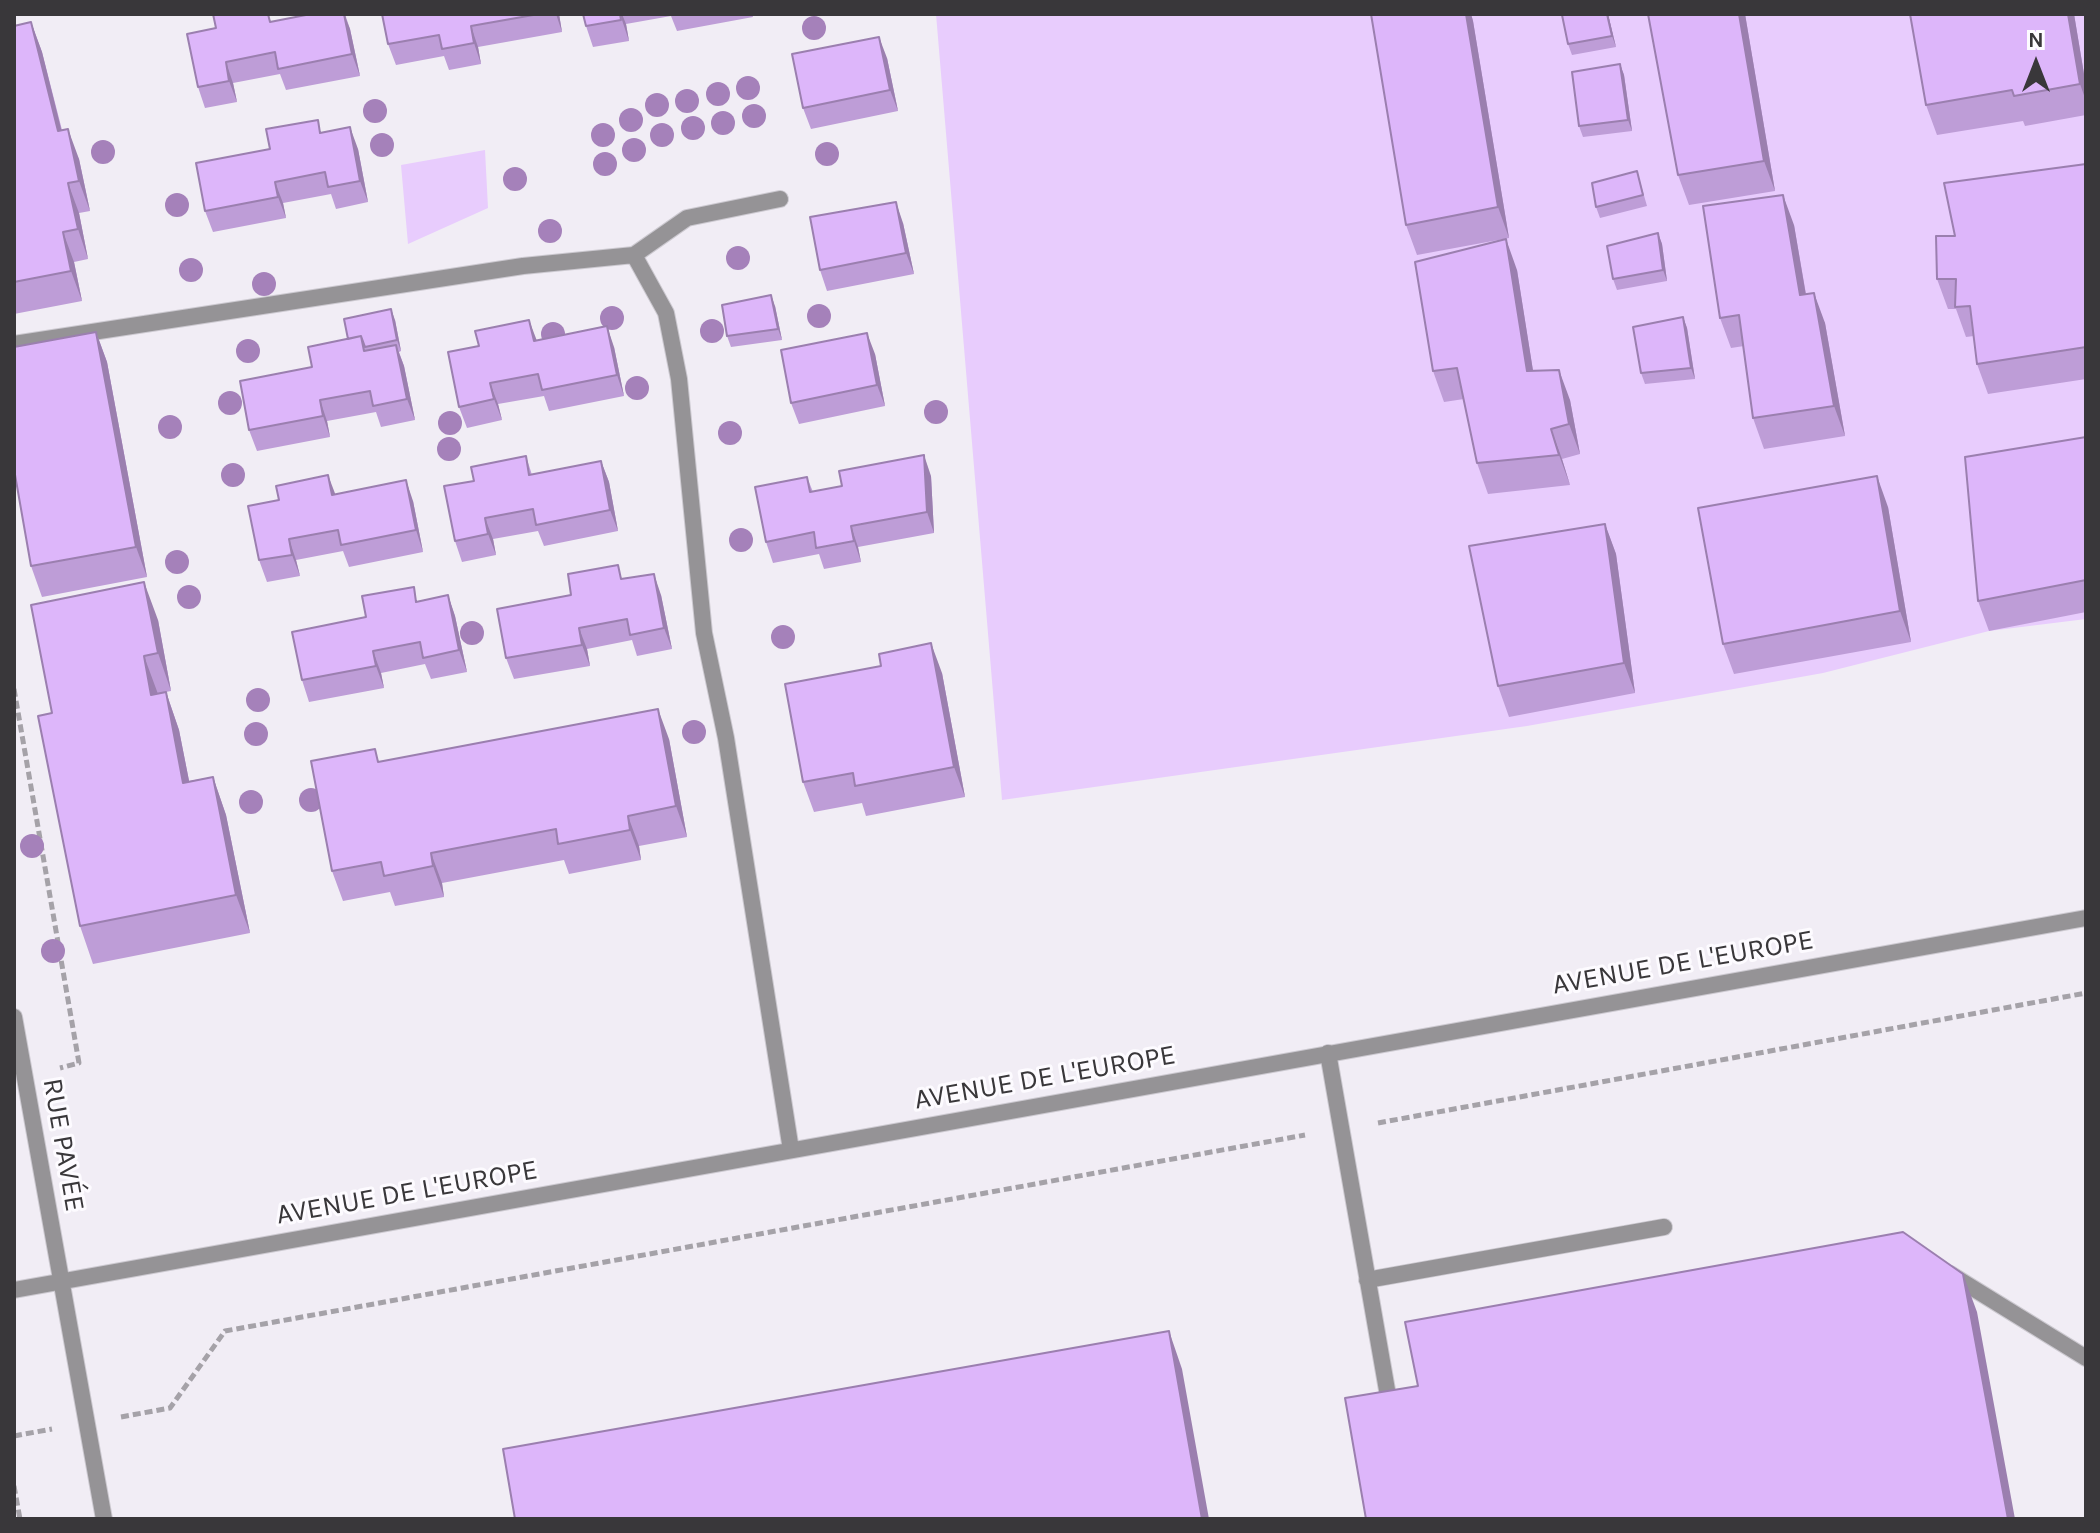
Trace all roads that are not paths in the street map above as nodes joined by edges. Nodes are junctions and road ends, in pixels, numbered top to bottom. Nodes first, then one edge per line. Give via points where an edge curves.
1 (780, 199) dead end
2 (634, 255) junction
3 (14, 344) edge
4 (2086, 918) edge
5 (14, 1017) edge
6 (1328, 1053) junction
7 (791, 1150) junction
8 (1664, 1227) dead end
9 (1941, 1268) edge
10 (1367, 1280) junction
11 (61, 1282) junction
12 (14, 1290) edge
13 (2086, 1358) edge
14 (1387, 1390) edge
15 (104, 1519) edge

1 - 2 street via 687,218
2 - 3 street via 523,266
2 - 7 street via 666,313 679,379 704,633 726,738
4 - 6 street, AVENUE DE L'EUROPE
5 - 11 street, RUE PAVÉE
6 - 7 street, AVENUE DE L'EUROPE
6 - 10 street
7 - 11 street, AVENUE DE L'EUROPE
8 - 10 street
9 - 13 street
10 - 14 street
11 - 12 street, AVENUE DE L'EUROPE
11 - 15 street, RUE PAVÉE

